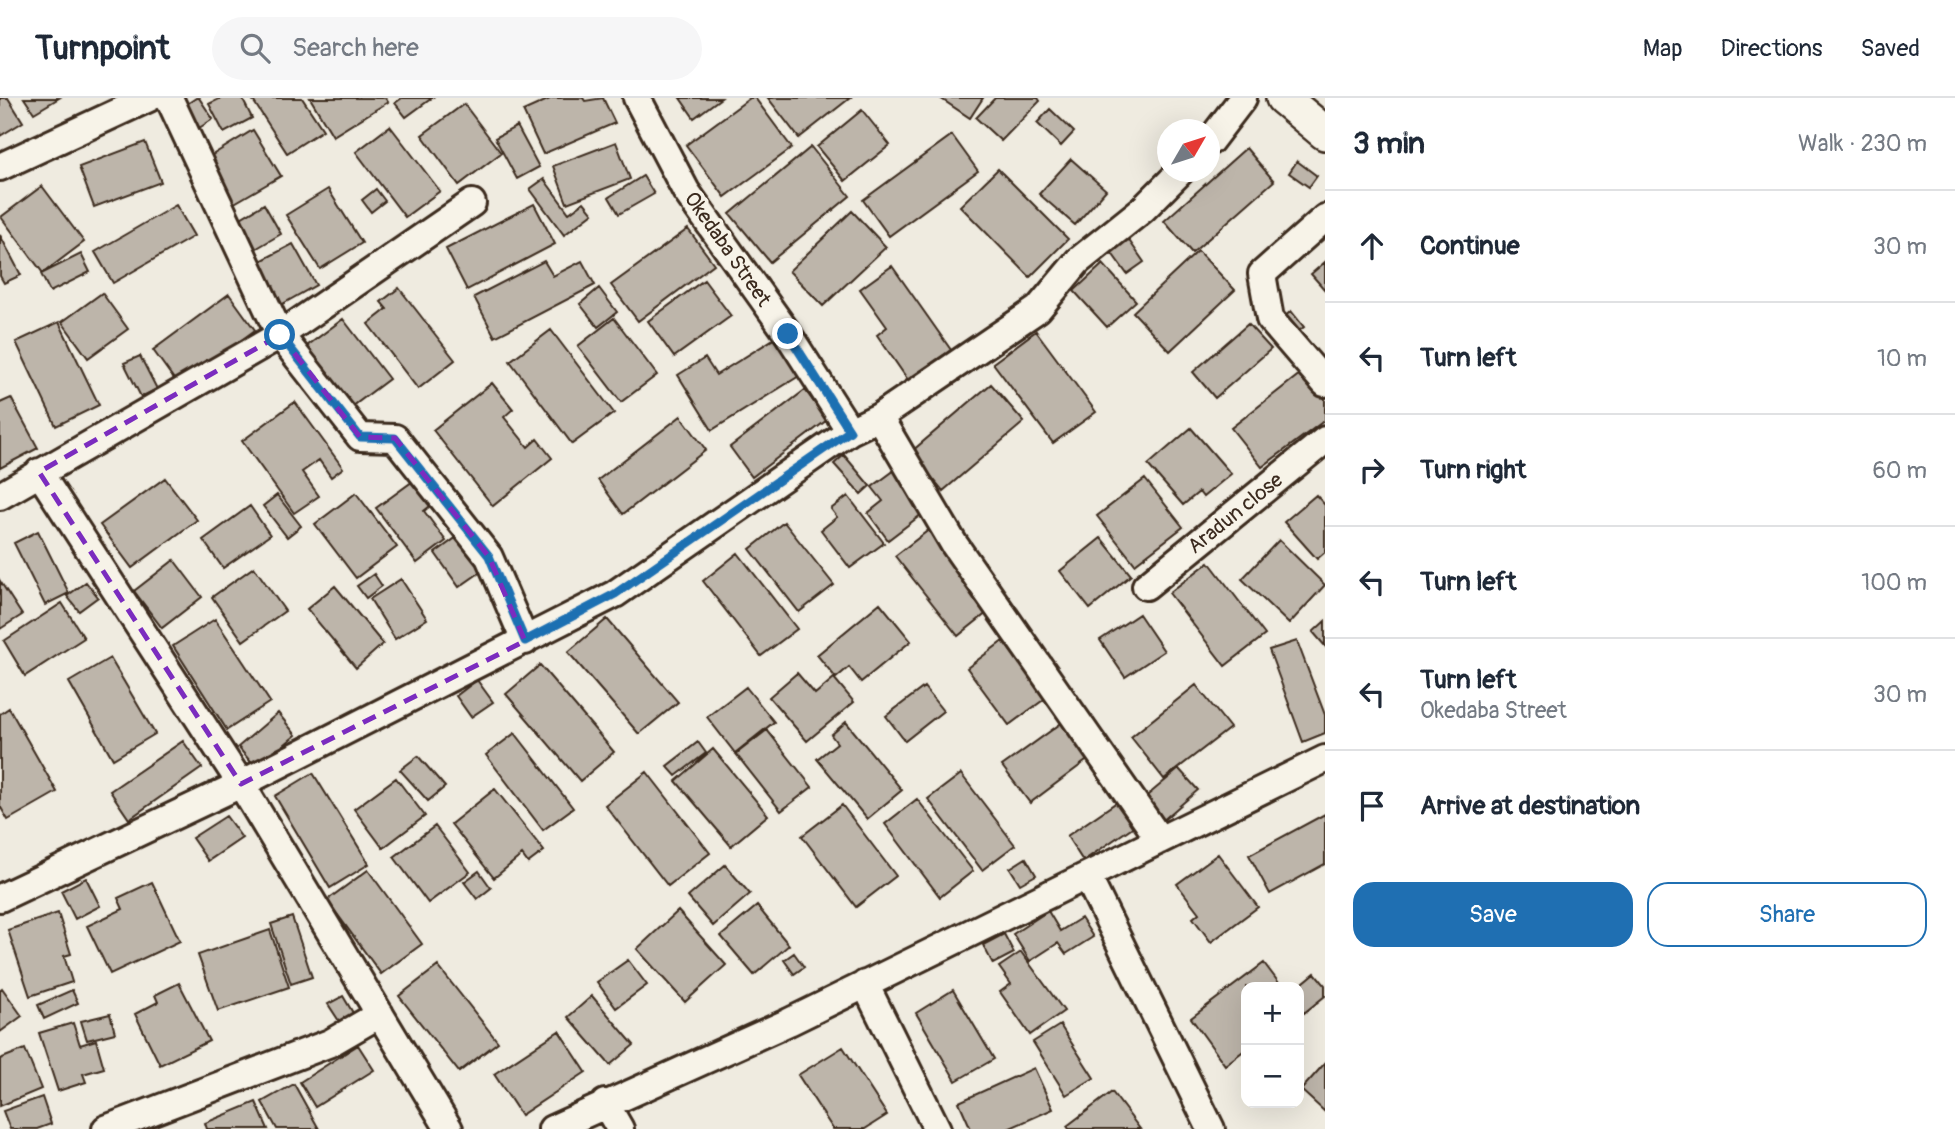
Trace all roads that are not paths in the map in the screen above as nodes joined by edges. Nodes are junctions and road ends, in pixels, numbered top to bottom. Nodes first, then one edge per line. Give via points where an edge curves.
1 (149, 98) edge
2 (169, 98) edge
3 (637, 98) edge
4 (1242, 98) edge
5 (1283, 98) edge
6 (1220, 127) edge
7 (1325, 132) edge
8 (0, 167) edge
9 (1170, 182) edge
10 (472, 203) dead end
11 (1325, 218) edge
12 (280, 335) junction
13 (1325, 383) edge
14 (879, 417) junction
15 (850, 431) junction
16 (1325, 440) edge
17 (39, 472) junction
18 (0, 496) edge
19 (1146, 586) dead end
20 (525, 641) junction
21 (1325, 759) edge
22 (241, 784) junction
23 (1160, 840) junction
24 (1087, 876) junction
25 (0, 898) edge
26 (865, 984) junction
27 (380, 1014) junction
28 (605, 1103) junction
29 (106, 1129) edge
30 (449, 1129) edge
31 (552, 1129) edge
32 (620, 1129) edge
33 (937, 1129) edge
34 (1211, 1129) edge

1 - 8 street
2 - 12 street
3 - 15 street, Okedaba Street via 686,191 788,334
4 - 6 street
5 - 7 street
9 - 14 street via 1078,261 1038,309
10 - 12 street
11 - 13 street via 1262,274 1270,319
12 - 17 street
12 - 20 street via 360,437 395,438 489,556
14 - 15 street
14 - 23 street via 954,544
15 - 20 street via 615,594
16 - 19 street, Aradun close
17 - 18 street
17 - 22 street
20 - 22 street
21 - 23 street
22 - 25 street
22 - 27 street
23 - 24 street
24 - 26 street
24 - 34 street
26 - 28 street
26 - 33 street
27 - 29 street via 330,1043
27 - 30 street
28 - 31 street
28 - 32 street

